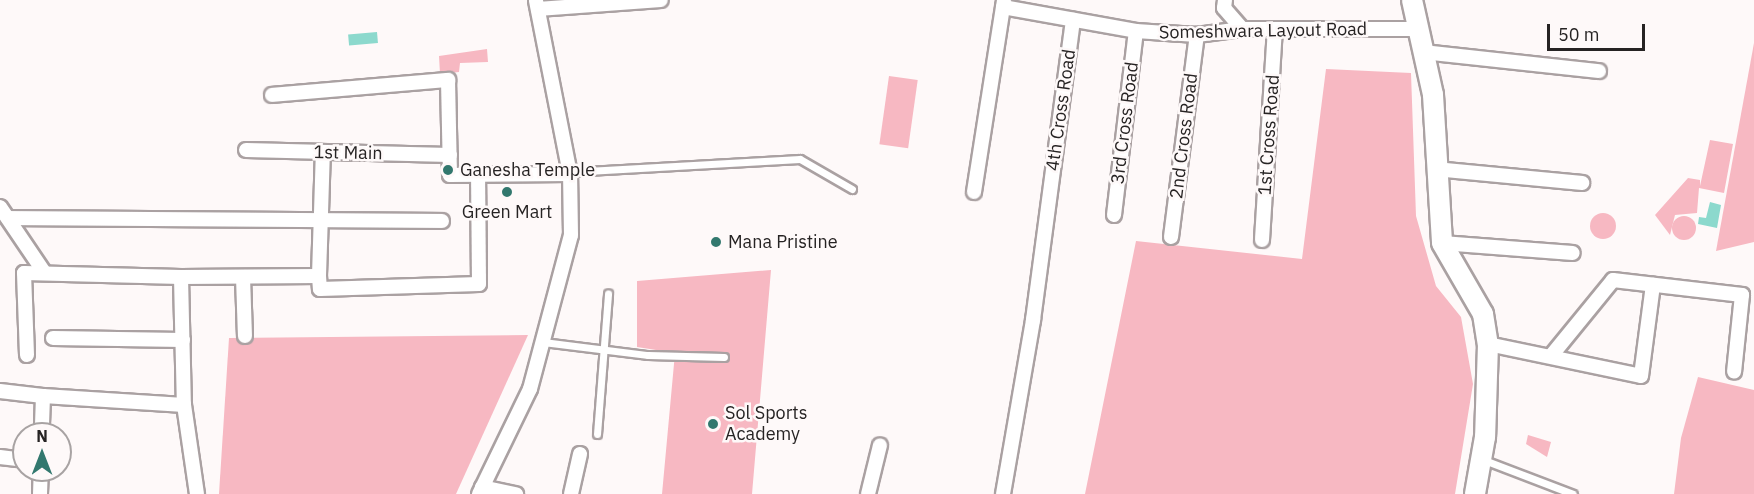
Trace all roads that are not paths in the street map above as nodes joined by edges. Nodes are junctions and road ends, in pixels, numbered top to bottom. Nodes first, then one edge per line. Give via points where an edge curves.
1 (661, 0) edge
2 (1225, 0) edge
3 (1412, 0) edge
4 (589, 1) edge
5 (537, 4) edge
6 (1004, 4) edge
7 (1073, 20) junction
8 (1242, 29) junction
9 (1275, 29) junction
10 (1418, 29) junction
11 (1136, 31) junction
12 (1197, 35) junction
13 (1423, 52) junction
14 (1599, 71) dead end
15 (272, 95) dead end
16 (246, 150) dead end
17 (323, 152) junction
18 (450, 155) junction
19 (1435, 169) junction
20 (569, 173) junction
21 (478, 176) junction
22 (1582, 183) dead end
23 (852, 189) dead end
24 (974, 192) dead end
25 (4, 213) edge
26 (1114, 215) dead end
27 (321, 219) junction
28 (442, 221) dead end
29 (1171, 237) dead end
30 (1262, 240) dead end
31 (1442, 243) junction
32 (1573, 254) dead end
33 (44, 272) junction
34 (319, 276) junction
35 (181, 277) junction
36 (243, 277) junction
37 (1653, 285) junction
38 (608, 292) dead end
39 (245, 336) dead end
40 (53, 338) dead end
41 (183, 340) junction
42 (543, 342) junction
43 (1488, 344) junction
44 (603, 351) junction
45 (27, 355) dead end
46 (1551, 356) junction
47 (724, 357) dead end
48 (1734, 372) dead end
49 (0, 391) edge
50 (43, 396) junction
51 (184, 405) junction
52 (42, 422) edge
53 (597, 434) dead end
54 (880, 445) dead end
55 (580, 454) dead end
56 (1481, 459) junction
57 (480, 490) edge
58 (197, 494) edge
59 (516, 494) edge
60 (571, 494) edge
61 (868, 494) edge
62 (1003, 494) edge
63 (1475, 494) edge
64 (1573, 494) edge

1 - 4 street
2 - 8 street via 1224,8
3 - 10 main road
4 - 5 street
5 - 20 street
6 - 7 street, Someshwara Layout Road
6 - 24 street
7 - 11 street, Someshwara Layout Road
7 - 62 street, 4th Cross Road
8 - 9 street, Someshwara Layout Road
8 - 12 street, Someshwara Layout Road
9 - 10 street, Someshwara Layout Road
9 - 30 street, 1st Cross Road
10 - 13 main road
11 - 12 street, Someshwara Layout Road
11 - 26 street, 3rd Cross Road
12 - 29 street, 2nd Cross Road
13 - 14 street
13 - 19 main road via 1433,95
15 - 18 street via 447,80
16 - 17 street, 1st Main
17 - 18 street, 1st Main
17 - 27 street
18 - 21 street via 450,175
19 - 22 street
19 - 31 main road
20 - 21 street
20 - 23 lane via 800,159
20 - 42 street via 571,235
21 - 34 street via 479,284 320,289
25 - 27 street
25 - 33 street
27 - 28 street
27 - 34 street
31 - 32 street
31 - 43 main road via 1483,315
33 - 35 street
33 - 45 street via 24,274
34 - 36 street
35 - 36 street
35 - 41 street
36 - 39 street
37 - 46 street via 1609,280
37 - 46 street via 1641,376
37 - 48 street via 1742,295
38 - 44 lane
40 - 41 street
41 - 51 street
42 - 44 lane
42 - 57 street via 530,388
43 - 46 street
43 - 56 main road
44 - 47 lane
44 - 53 lane
49 - 50 street
50 - 51 street
50 - 52 street
51 - 58 street
54 - 61 street
55 - 60 street
56 - 63 main road
56 - 64 lane
57 - 59 street

